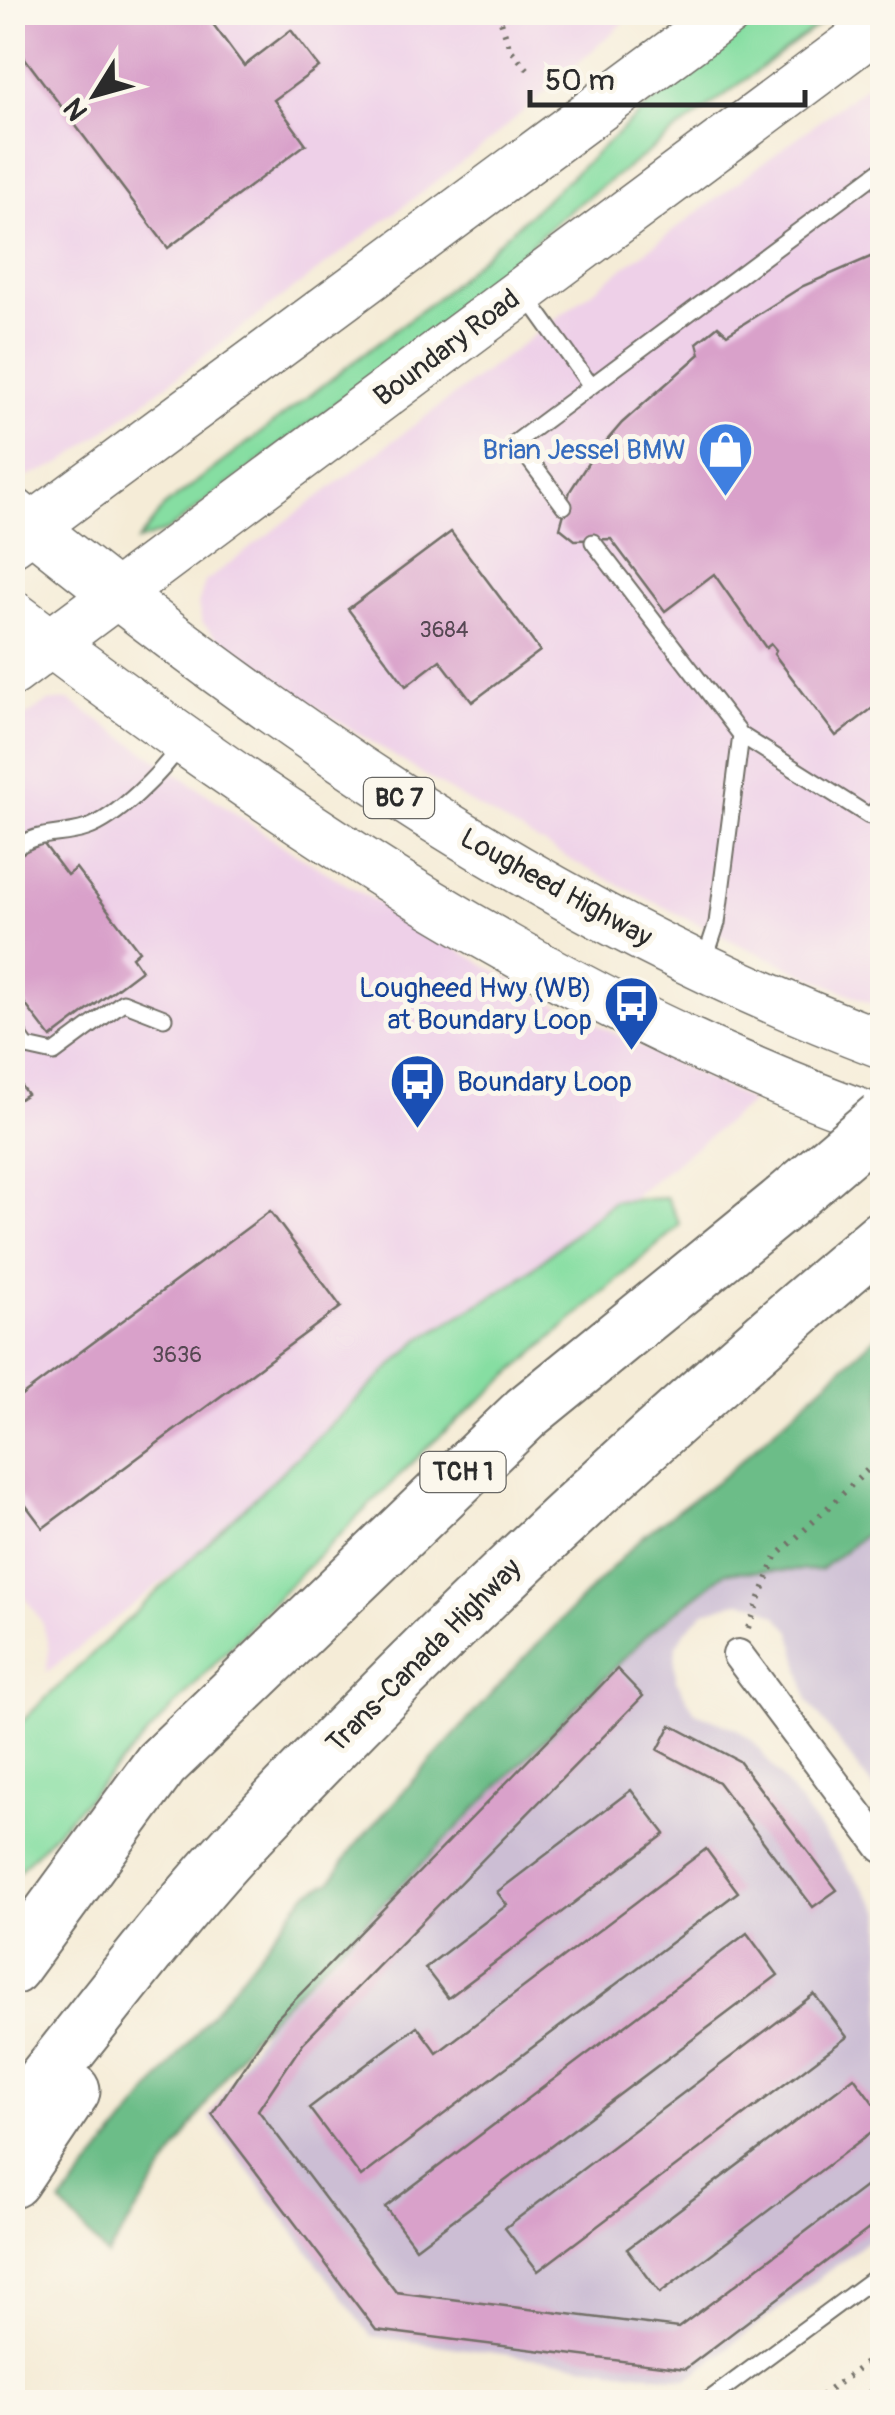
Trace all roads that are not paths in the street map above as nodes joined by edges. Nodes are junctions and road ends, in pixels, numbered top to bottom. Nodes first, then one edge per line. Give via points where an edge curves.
1 (728, 12) edge
2 (882, 24) edge
3 (882, 168) edge
4 (522, 291) junction
5 (591, 386) junction
6 (564, 506) dead end
7 (19, 527) edge
8 (593, 542) dead end
9 (116, 596) junction
10 (12, 614) edge
11 (51, 644) junction
12 (12, 672) edge
13 (741, 735) junction
14 (182, 742) junction
15 (882, 804) edge
16 (12, 850) edge
17 (702, 968) junction
18 (164, 1018) dead end
19 (12, 1026) edge
20 (882, 1044) edge
21 (882, 1120) edge
22 (882, 1238) edge
23 (738, 1654) road end
24 (160, 1764) junction
25 (240, 1842) junction
26 (882, 1847) edge
27 (12, 1924) edge
28 (12, 1967) edge
29 (12, 2120) edge
30 (12, 2180) edge
31 (882, 2272) edge
32 (706, 2402) edge

1 - 7 main road
2 - 4 main road, Boundary Road
3 - 5 lane
4 - 5 lane
4 - 9 main road, Boundary Road
5 - 6 lane via 516,442
7 - 9 main road, Lougheed Highway / BC 7
8 - 13 lane
9 - 11 main road, Boundary Road
9 - 17 main road, Lougheed Highway / BC 7 via 384,789 560,894
10 - 11 main road, BC 7
11 - 12 main road, Boundary Road
11 - 14 main road, BC 7
13 - 15 lane via 869,816
13 - 17 lane via 717,923
14 - 16 lane via 161,775 88,828 34,834
14 - 21 main road, BC 7 via 452,919 680,1038
17 - 20 main road, Lougheed Highway / BC 7
18 - 19 lane via 123,1002 54,1053 27,1047
21 - 24 highway, TCH 1, bridge via 527,1412
22 - 25 highway, Trans-Canada Highway via 690,1399 462,1616
23 - 26 street
24 - 27 highway
24 - 28 highway, TCH 1
25 - 29 highway, Trans-Canada Highway
25 - 30 highway
31 - 32 lane

